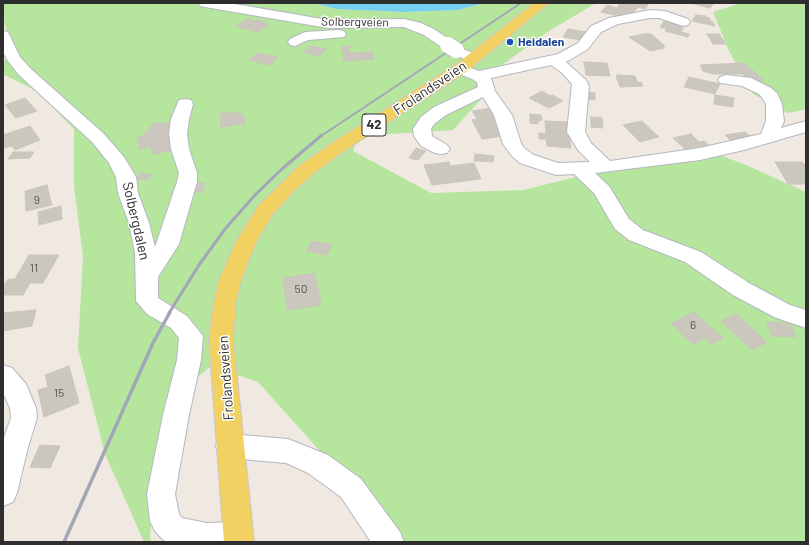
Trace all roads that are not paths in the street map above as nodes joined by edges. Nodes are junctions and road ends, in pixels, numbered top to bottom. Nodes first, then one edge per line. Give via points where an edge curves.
1 (205, 3) edge
2 (542, 3) edge
3 (683, 22) dead end
4 (395, 23) junction
5 (3, 35) edge
6 (295, 42) dead end
7 (474, 58) junction
8 (555, 61) junction
9 (460, 70) junction
10 (726, 80) dead end
11 (483, 83) junction
12 (185, 104) dead end
13 (806, 126) edge
14 (768, 137) junction
15 (441, 149) dead end
16 (606, 167) junction
17 (580, 169) junction
18 (147, 276) junction
19 (806, 319) edge
20 (3, 375) edge
21 (230, 446) junction
22 (3, 493) edge
23 (174, 536) edge
24 (239, 539) edge
25 (389, 542) edge

1 - 4 street, Solbergveien via 328,24
2 - 7 main road, Frolandsveien / 42
3 - 8 street, Frolandsveien via 660,14 614,21 596,29 578,50
4 - 6 street via 332,35 305,36
4 - 7 street, Solbergveien via 416,26
5 - 18 street, Solbergdalen via 13,58 25,72 98,138 118,161 126,177 128,193 139,223 146,253
7 - 9 main road, Frolandsveien / 42
8 - 11 street, Frolandsveien
8 - 16 street via 580,83 576,126 578,136 584,146
9 - 11 street
9 - 21 main road, Frolandsveien / 42 via 307,169 266,210 247,240 230,280 221,339
10 - 14 street via 750,83 771,97 775,121
11 - 15 street, Frolandsveien via 484,90 440,111 427,121 422,129 423,136 427,142
11 - 17 street via 503,114 512,144 518,152 541,165 556,169
12 - 18 street via 178,134 188,173 187,182 168,244
13 - 14 street
14 - 16 street via 700,154
16 - 17 street
17 - 19 street via 602,190 622,224 636,235 692,256 741,289 782,311
18 - 23 street, Solbergdalen via 147,301 180,322 190,336 189,360 161,494 165,521
20 - 22 street via 17,392 24,418
21 - 24 main road, Frolandsveien / 42
21 - 25 street via 288,450 318,464 351,488
23 - 24 street, Solbergdalen

